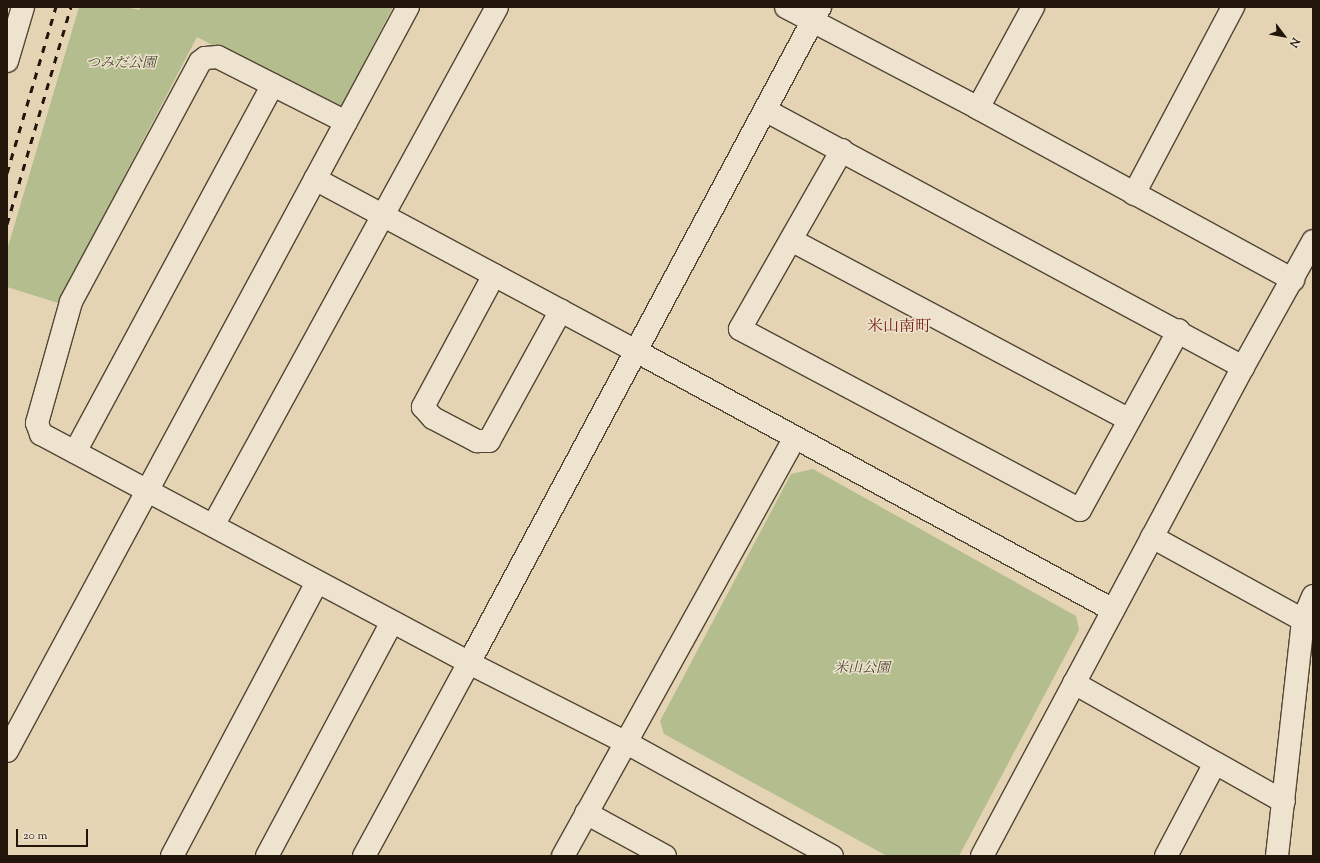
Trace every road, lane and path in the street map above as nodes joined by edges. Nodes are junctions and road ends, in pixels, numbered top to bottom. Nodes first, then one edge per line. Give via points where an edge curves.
1 (23, 7) edge
2 (408, 7) edge
3 (497, 7) edge
4 (786, 7) edge
5 (1233, 7) edge
6 (1026, 10) edge
7 (816, 14) edge
8 (7, 61) edge
9 (273, 85) junction
10 (978, 108) junction
11 (765, 110) junction
12 (346, 122) junction
13 (842, 150) junction
14 (314, 179) junction
15 (1134, 194) junction
16 (383, 215) junction
17 (791, 240) junction
18 (1312, 248) edge
19 (494, 275) junction
20 (1292, 280) junction
21 (561, 310) junction
22 (1179, 330) junction
23 (636, 351) junction
24 (1243, 367) junction
25 (1129, 420) junction
26 (794, 439) junction
27 (75, 452) junction
28 (148, 490) junction
29 (214, 524) junction
30 (1152, 537) junction
31 (317, 582) junction
32 (1313, 596) edge
33 (1113, 610) junction
34 (1302, 620) junction
35 (392, 622) junction
36 (469, 663) junction
37 (1074, 683) junction
38 (627, 743) junction
39 (7, 751) edge
40 (1215, 763) junction
41 (1284, 802) junction
42 (586, 813) junction
43 (172, 856) edge
44 (267, 856) edge
45 (364, 856) edge
46 (563, 856) edge
47 (665, 856) edge
48 (832, 856) edge
49 (982, 856) edge
50 (1166, 856) edge
51 (1277, 856) edge

1 - 8 street
2 - 12 street
3 - 16 street
4 - 7 street
5 - 15 street
6 - 10 street
7 - 10 street
7 - 11 street
9 - 12 street
9 - 27 street
9 - 27 street via 218,57 205,58 189,83 71,302 38,423 41,434
10 - 15 street
11 - 13 street
11 - 23 street
12 - 14 street
13 - 17 street
13 - 22 street
14 - 16 street
14 - 28 street
15 - 20 street
16 - 19 street
16 - 29 street
17 - 25 street
17 - 25 street via 740,329 1080,510
18 - 20 street
19 - 21 street
19 - 21 street via 423,406 433,418 477,441 489,442
20 - 24 street
21 - 23 street
22 - 24 street
22 - 25 street
23 - 26 street
23 - 36 street
24 - 30 street
26 - 33 street
26 - 38 street
27 - 28 street
28 - 29 street
28 - 39 street
29 - 31 street
30 - 33 street
30 - 34 street
31 - 35 street
31 - 43 street
32 - 34 street
33 - 37 street
34 - 41 street
35 - 36 street
35 - 44 street
36 - 38 street
36 - 45 street
37 - 40 street
37 - 49 street
38 - 42 street
38 - 48 street
40 - 41 street
40 - 50 street
41 - 51 street
42 - 46 street
42 - 47 street

